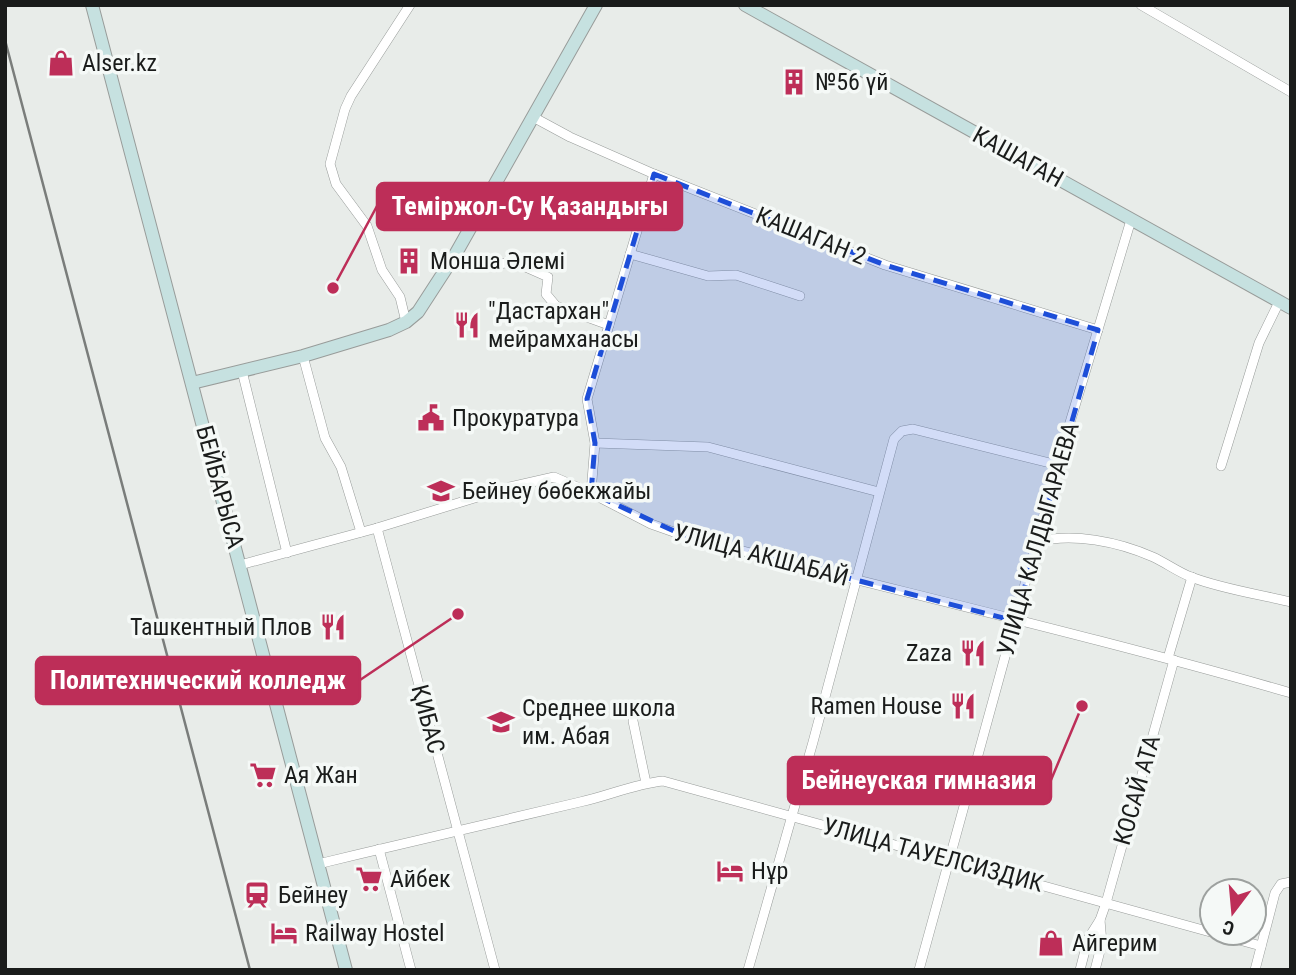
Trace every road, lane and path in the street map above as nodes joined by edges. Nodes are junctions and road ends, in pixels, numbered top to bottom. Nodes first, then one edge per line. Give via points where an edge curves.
1 (92, 5) edge
2 (410, 5) edge
3 (596, 5) edge
4 (745, 5) edge
5 (1141, 5) edge
6 (1291, 92) edge
7 (533, 117) junction
8 (654, 174) junction
9 (1131, 220) junction
10 (630, 254) junction
11 (455, 255) junction
12 (800, 296) dead end
13 (1285, 305) edge
14 (406, 322) junction
15 (609, 325) junction
16 (1098, 330) junction
17 (303, 356) junction
18 (242, 371) junction
19 (192, 383) junction
20 (594, 443) junction
21 (1058, 466) junction
22 (1221, 466) dead end
23 (879, 492) junction
24 (591, 493) junction
25 (377, 528) junction
26 (360, 532) junction
27 (1037, 542) junction
28 (287, 553) junction
29 (240, 565) junction
30 (1192, 577) junction
31 (856, 581) junction
32 (1291, 602) edge
33 (1015, 621) junction
34 (1171, 659) junction
35 (1291, 693) edge
36 (634, 721) dead end
37 (646, 783) junction
38 (793, 816) junction
39 (457, 830) junction
40 (379, 849) junction
41 (949, 859) junction
42 (318, 864) junction
43 (1291, 882) edge
44 (1106, 903) junction
45 (1100, 920) junction
46 (1268, 920) edge
47 (1198, 929) edge
48 (1261, 947) edge
49 (346, 970) edge
50 (411, 970) edge
51 (495, 970) edge
52 (748, 970) edge
53 (919, 970) edge
54 (1080, 970) edge
55 (1095, 970) edge
56 (1255, 970) edge

1 - 19 street, БЕЙБАРЫСА
2 - 14 street via 351,96 330,164 336,184 367,226 382,270 400,297
3 - 7 street
4 - 9 street, КАШАГАН
5 - 6 street
7 - 8 street, КАШАГАН 2
7 - 11 street
8 - 10 street
8 - 16 street, КАШАГАН 2 via 885,265
9 - 13 street, КАШАГАН
9 - 16 street, УЛИЦА КАЛДЫГАРАЕВА
10 - 12 street via 708,276 736,275
10 - 15 street
11 - 14 street via 418,312
11 - 15 street via 485,266 514,262 548,277 546,294 556,306
13 - 22 street via 1259,343
14 - 17 street
15 - 20 street via 587,399
16 - 21 street, УЛИЦА КАЛДЫГАРАЕВА
17 - 18 street
17 - 26 street via 325,438 341,467
18 - 19 street
18 - 28 street
19 - 29 street, БЕЙБАРЫСА
20 - 23 street via 708,447
20 - 24 street
21 - 23 street via 914,429 902,431 894,439
21 - 27 street, УЛИЦА КАЛДЫГАРАЕВА
23 - 31 street
24 - 25 street, УЛИЦА АКШАБАЙ via 554,477
24 - 31 street, УЛИЦА АКШАБАЙ via 685,536
25 - 26 street, УЛИЦА АКШАБАЙ
25 - 39 street, ҚИБАС
26 - 28 street, УЛИЦА АКШАБАЙ
27 - 30 street via 1070,536 1104,543 1150,556
27 - 33 street, УЛИЦА КАЛДЫГАРАЕВА
28 - 29 street, УЛИЦА АКШАБАЙ
29 - 42 street, БЕЙБАРЫСА
30 - 32 street
30 - 34 street, КОСАЙ АТА
31 - 33 street, УЛИЦА АКШАБАЙ
31 - 38 street
33 - 34 street, УЛИЦА АКШАБАЙ
33 - 41 street, УЛИЦА КАЛДЫГАРАЕВА
34 - 35 street, УЛИЦА АКШАБАЙ
34 - 44 street, КОСАЙ АТА
36 - 37 street
37 - 38 street, УЛИЦА ТАУЕЛСИЗДИК via 678,783
37 - 39 street, УЛИЦА ТАУЕЛСИЗДИК
38 - 41 street, УЛИЦА ТАУЕЛСИЗДИК
38 - 52 street
39 - 40 street, УЛИЦА ТАУЕЛСИЗДИК
39 - 51 street, ҚИБАС
40 - 42 street, УЛИЦА ТАУЕЛСИЗДИК
40 - 50 street
41 - 44 street, УЛИЦА ТАУЕЛСИЗДИК
41 - 53 street, УЛИЦА КАЛДЫГАРАЕВА
42 - 49 street, БЕЙБАРЫСА
43 - 46 street via 1281,884 1275,893
44 - 45 street, КОСАЙ АТА
44 - 47 street, УЛИЦА ТАУЕЛСИЗДИК
45 - 54 street, КОСАЙ АТА via 1088,939
45 - 55 street, КОСАЙ АТА via 1102,943
48 - 56 street

